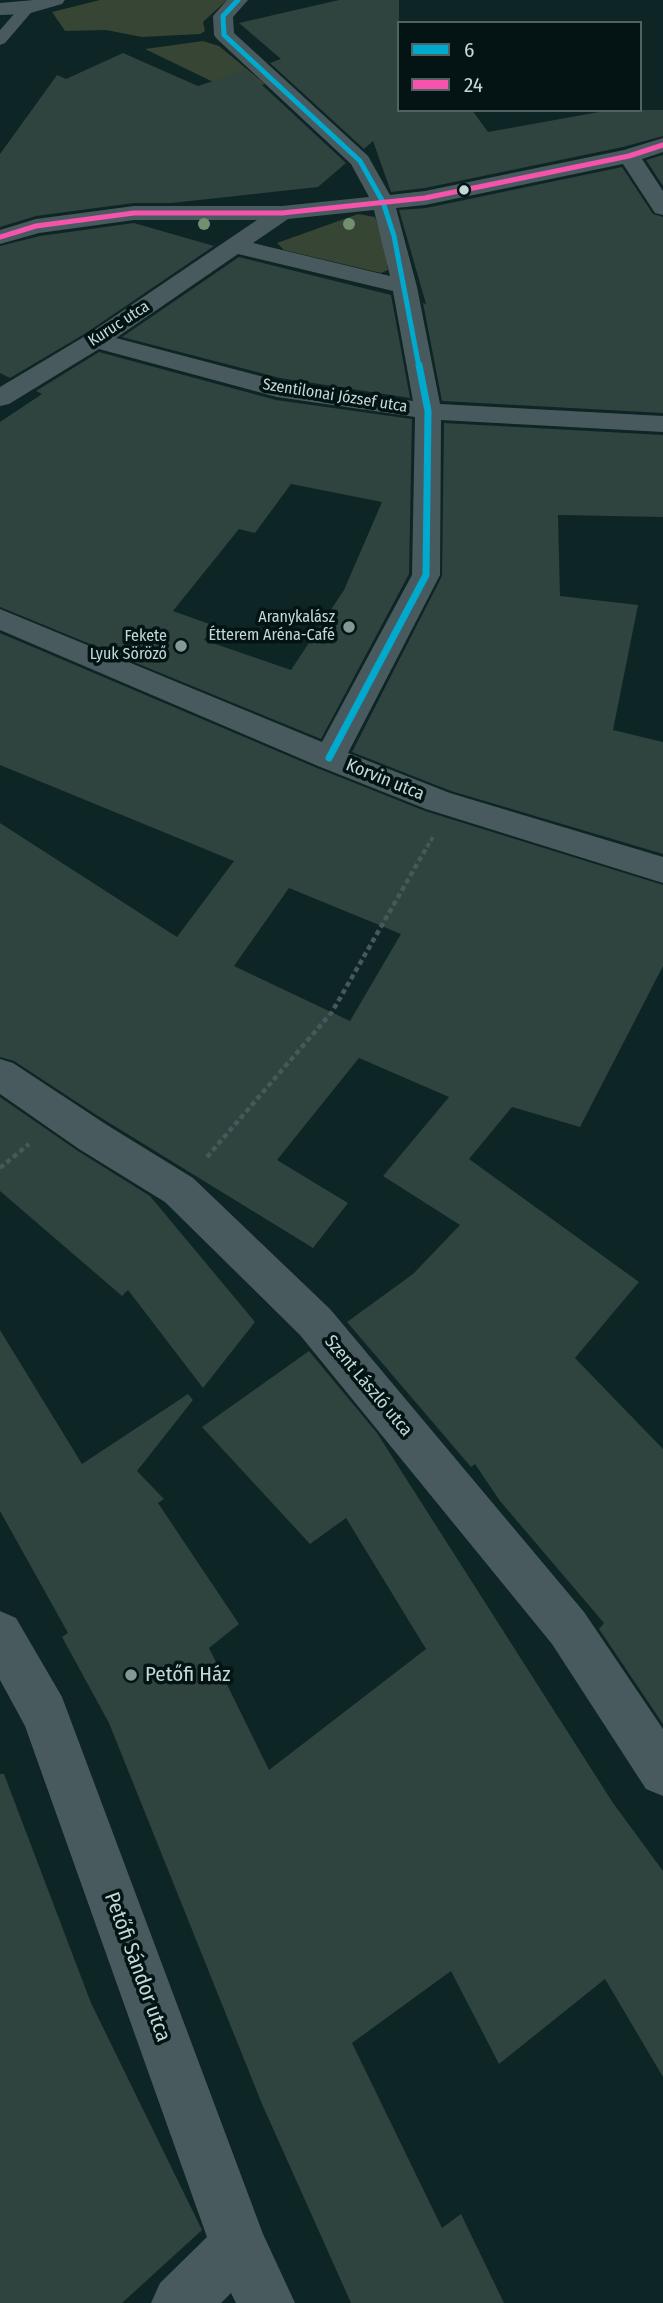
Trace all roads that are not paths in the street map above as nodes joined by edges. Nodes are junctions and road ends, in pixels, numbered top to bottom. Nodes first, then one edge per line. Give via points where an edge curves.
1 (55, 0) edge
2 (238, 0) edge
3 (27, 8) junction
4 (0, 9) edge
5 (0, 40) edge
6 (663, 145) edge
7 (629, 156) junction
8 (383, 202) junction
9 (663, 208) edge
10 (282, 213) junction
11 (0, 237) edge
12 (236, 246) junction
13 (405, 287) junction
14 (96, 340) junction
15 (0, 398) edge
16 (428, 411) junction
17 (663, 424) edge
18 (0, 619) edge
19 (329, 758) junction
20 (663, 870) edge
21 (0, 1074) edge
22 (0, 1634) edge
23 (663, 1772) edge
24 (239, 2246) junction
25 (180, 2303) edge
26 (266, 2303) edge

1 - 3 street
2 - 8 street via 223,16 224,35 360,161
3 - 4 street
3 - 5 lane
6 - 7 street
7 - 8 street via 425,198
7 - 9 street
8 - 10 street
8 - 13 street
10 - 11 street via 134,213 36,226
10 - 12 street, Kuruc utca
12 - 13 street
12 - 14 street, Kuruc utca
13 - 16 street
14 - 15 street, Kuruc utca
14 - 16 street, Szentilonai József utca via 276,389
16 - 17 street, Szentilonai József utca
16 - 19 street via 426,575
18 - 19 street, Korvin utca
19 - 20 street, Korvin utca via 448,804
21 - 23 street, Szent László utca via 179,1190 315,1322 568,1628
22 - 24 street, Petőfi Sándor utca via 45,1714
24 - 25 street
24 - 26 street, Petőfi Sándor utca

